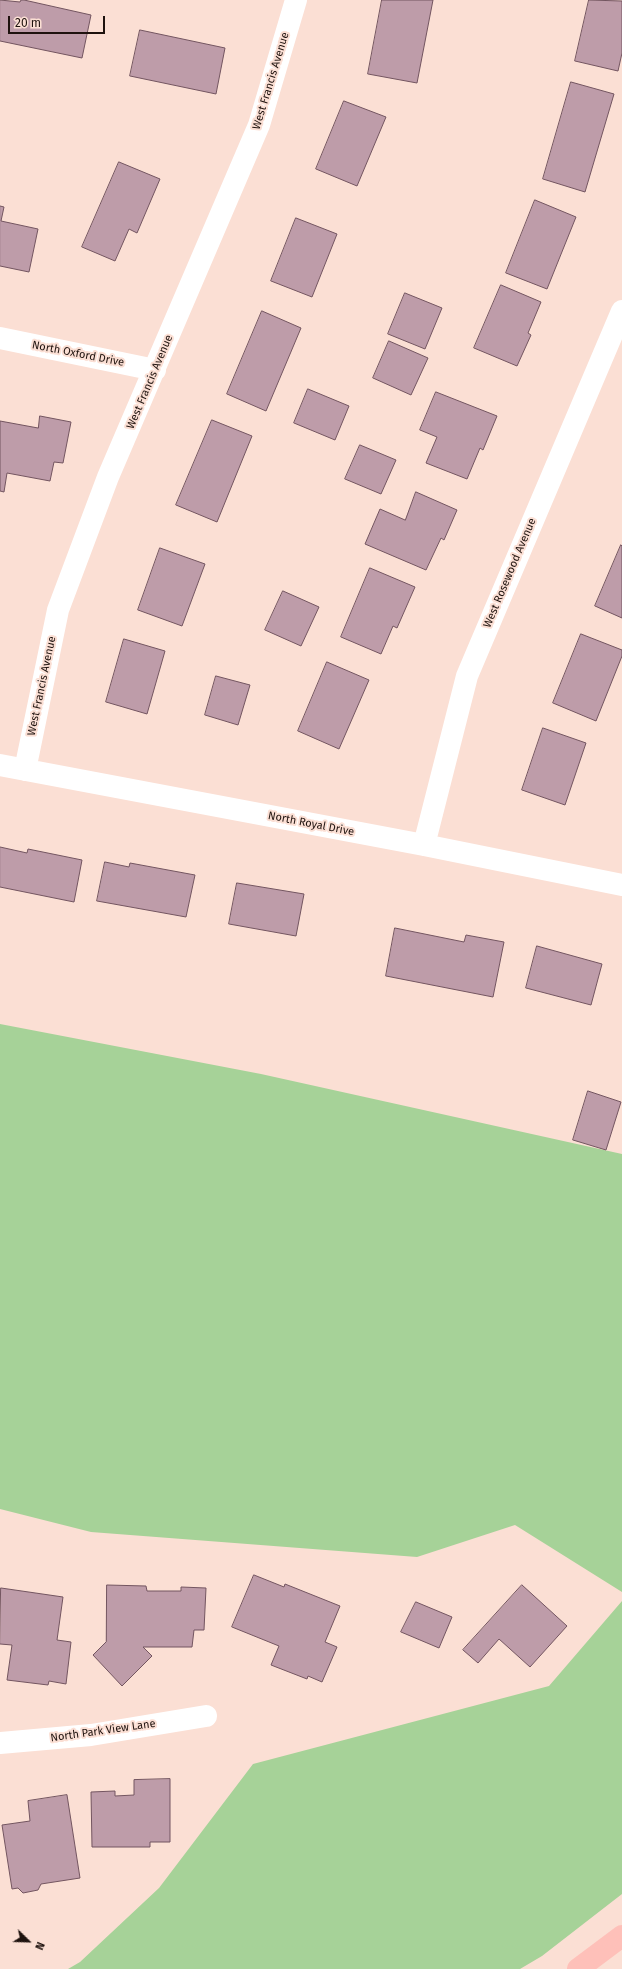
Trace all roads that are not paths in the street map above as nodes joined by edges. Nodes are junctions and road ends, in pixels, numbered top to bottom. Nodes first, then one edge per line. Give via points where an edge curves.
1 (296, 0) edge
2 (622, 310) edge
3 (0, 338) edge
4 (155, 370) junction
5 (0, 765) edge
6 (25, 770) junction
7 (424, 845) junction
8 (622, 885) edge
9 (206, 1716) dead end
10 (0, 1743) edge
11 (622, 1936) edge
12 (578, 1969) edge

1 - 4 street, West Francis Avenue via 258,125
2 - 7 street, West Rosewood Avenue via 467,676
3 - 4 street, North Oxford Drive
4 - 6 street, West Francis Avenue via 108,477 58,610
5 - 6 street, North Royal Drive
6 - 7 street, North Royal Drive
7 - 8 street, North Royal Drive
9 - 10 street, North Park View Lane via 91,1735
11 - 12 main road

